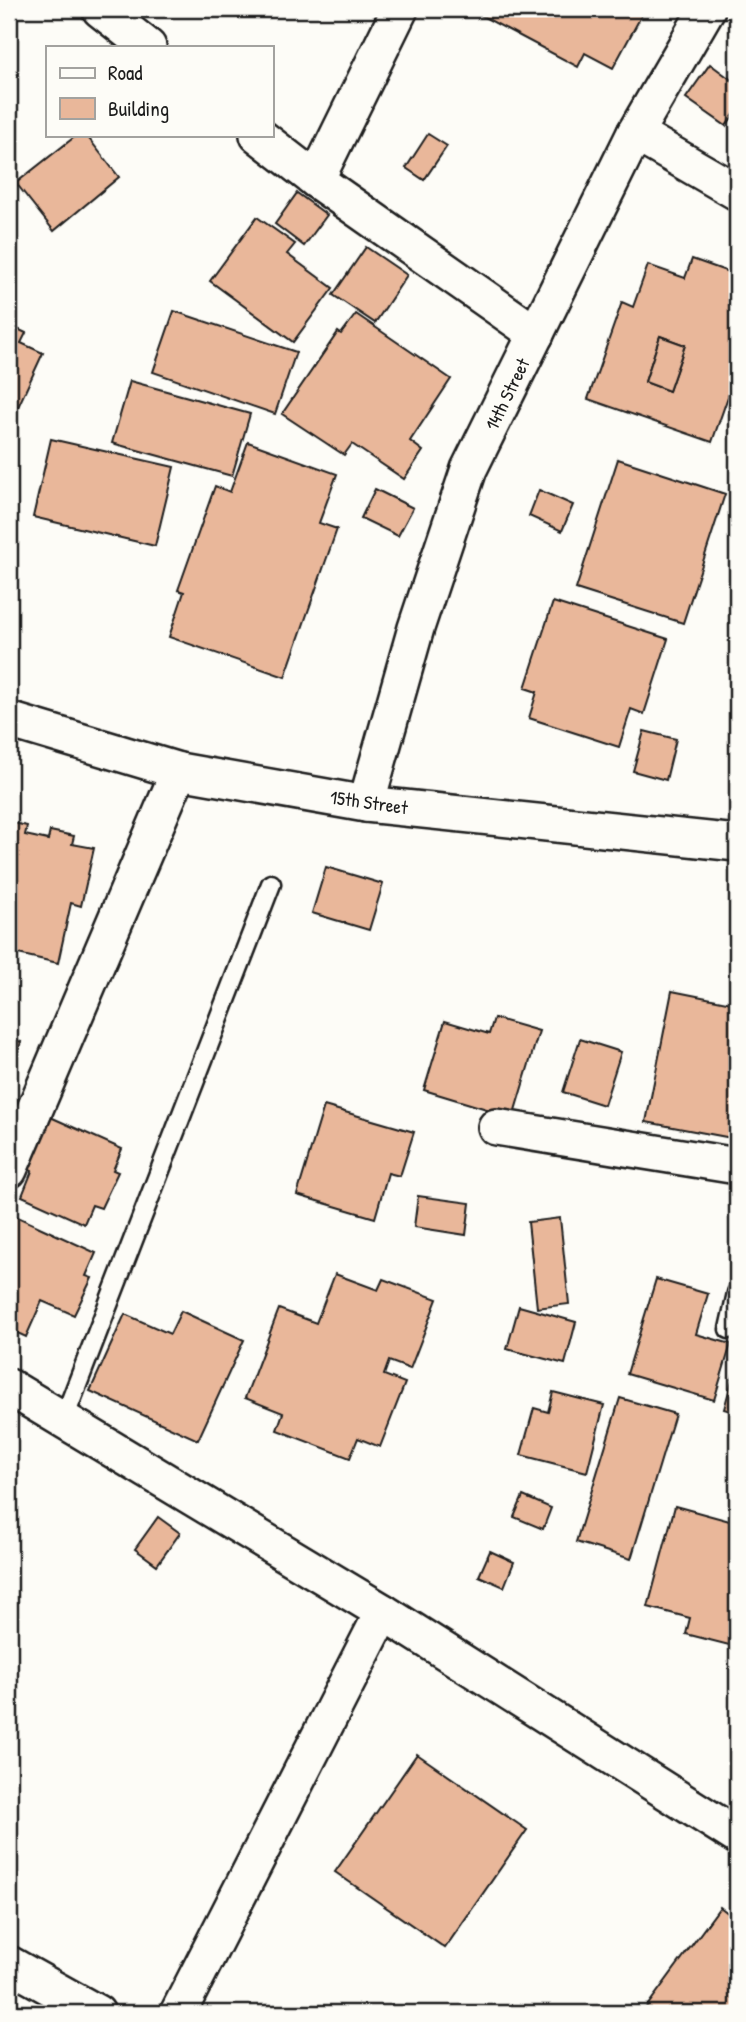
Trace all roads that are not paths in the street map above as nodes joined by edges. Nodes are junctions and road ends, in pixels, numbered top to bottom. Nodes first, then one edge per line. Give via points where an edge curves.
1 (100, 9) edge
2 (400, 9) edge
3 (707, 9) edge
4 (147, 46) edge
5 (635, 133) junction
6 (259, 136) edge
7 (316, 180) junction
8 (737, 192) edge
9 (536, 334) junction
10 (9, 720) edge
11 (179, 771) junction
12 (366, 804) junction
13 (737, 843) edge
14 (271, 884) dead end
15 (496, 1127) dead end
16 (737, 1166) edge
17 (9, 1170) edge
18 (737, 1293) edge
19 (729, 1329) dead end
20 (9, 1387) edge
21 (63, 1421) junction
22 (383, 1612) junction
23 (737, 1836) edge
24 (9, 1964) edge
25 (97, 2013) edge
26 (178, 2013) edge

1 - 4 street
2 - 7 street
3 - 5 street, 14th Street
5 - 8 street
5 - 9 street, 14th Street
6 - 7 street
7 - 9 street
9 - 12 street, 14th Street via 469,469 416,628
10 - 11 street, 15th Street
11 - 12 street, 15th Street
11 - 17 street
12 - 13 street, 15th Street
14 - 21 lane
15 - 16 street
18 - 19 lane
20 - 21 street
21 - 22 street
22 - 23 street
22 - 26 street
24 - 25 street

